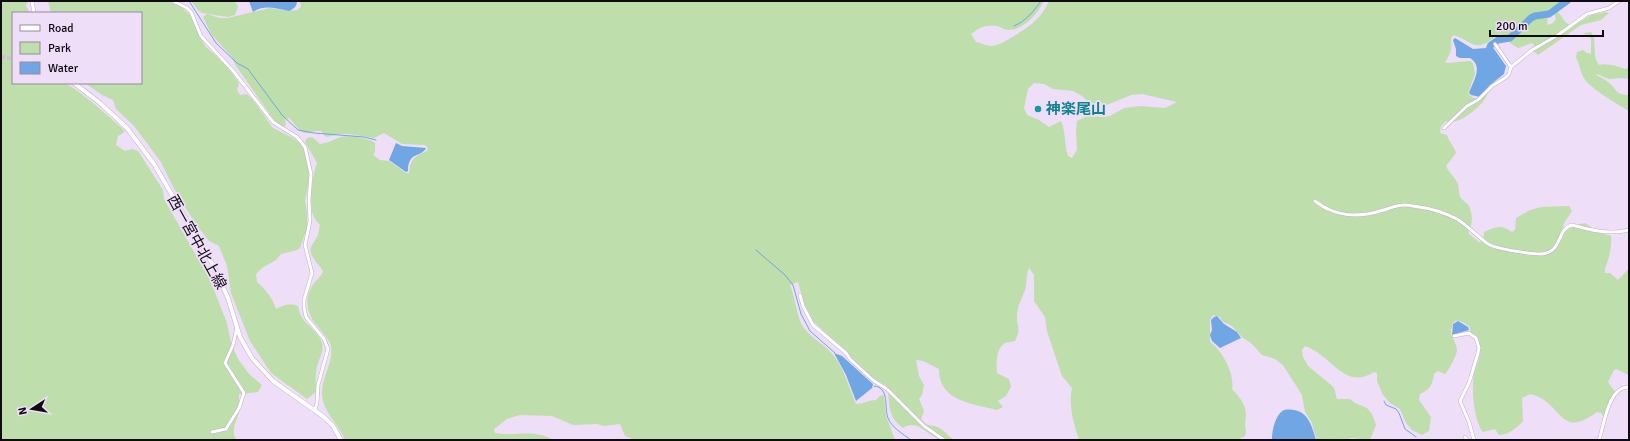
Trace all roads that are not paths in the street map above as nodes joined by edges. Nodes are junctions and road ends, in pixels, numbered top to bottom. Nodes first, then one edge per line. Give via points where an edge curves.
1 (32, 1) edge
2 (173, 1) edge
3 (1619, 1) edge
4 (34, 12) edge
5 (1495, 44) dead end
6 (1511, 67) junction
7 (75, 84) edge
8 (1444, 128) dead end
9 (1315, 201) dead end
10 (1629, 230) edge
11 (800, 295) dead end
12 (237, 327) junction
13 (1454, 336) dead end
14 (1629, 386) edge
15 (1458, 396) dead end
16 (1460, 401) junction
17 (315, 409) junction
18 (212, 432) dead end
19 (341, 440) edge
20 (944, 440) edge
21 (1474, 440) edge
22 (1599, 440) edge

1 - 4 street
2 - 17 street via 191,12 204,40 234,72 273,122 297,137 305,147 311,174 310,221 305,246 312,273 304,307 306,317 328,348 318,385
3 - 6 street via 1609,8 1587,14
5 - 6 street
6 - 8 street via 1505,78 1467,106
7 - 12 main road, 西一宮中北上線 via 127,128 154,164 213,265 228,298
9 - 10 street via 1330,210 1354,216 1403,205 1440,212 1463,223 1494,247 1541,254 1553,250 1564,229 1572,225 1602,232
11 - 20 street via 813,325 874,381 887,389 924,426
12 - 17 main road, 西一宮中北上線 via 245,348 262,370 283,388
12 - 18 street via 225,363 244,393 239,408 226,430
13 - 16 street via 1469,333 1476,338 1479,348 1470,383
14 - 22 street via 1622,388 1607,407
15 - 16 street
16 - 21 street
17 - 19 main road, 西一宮中北上線 via 333,426

